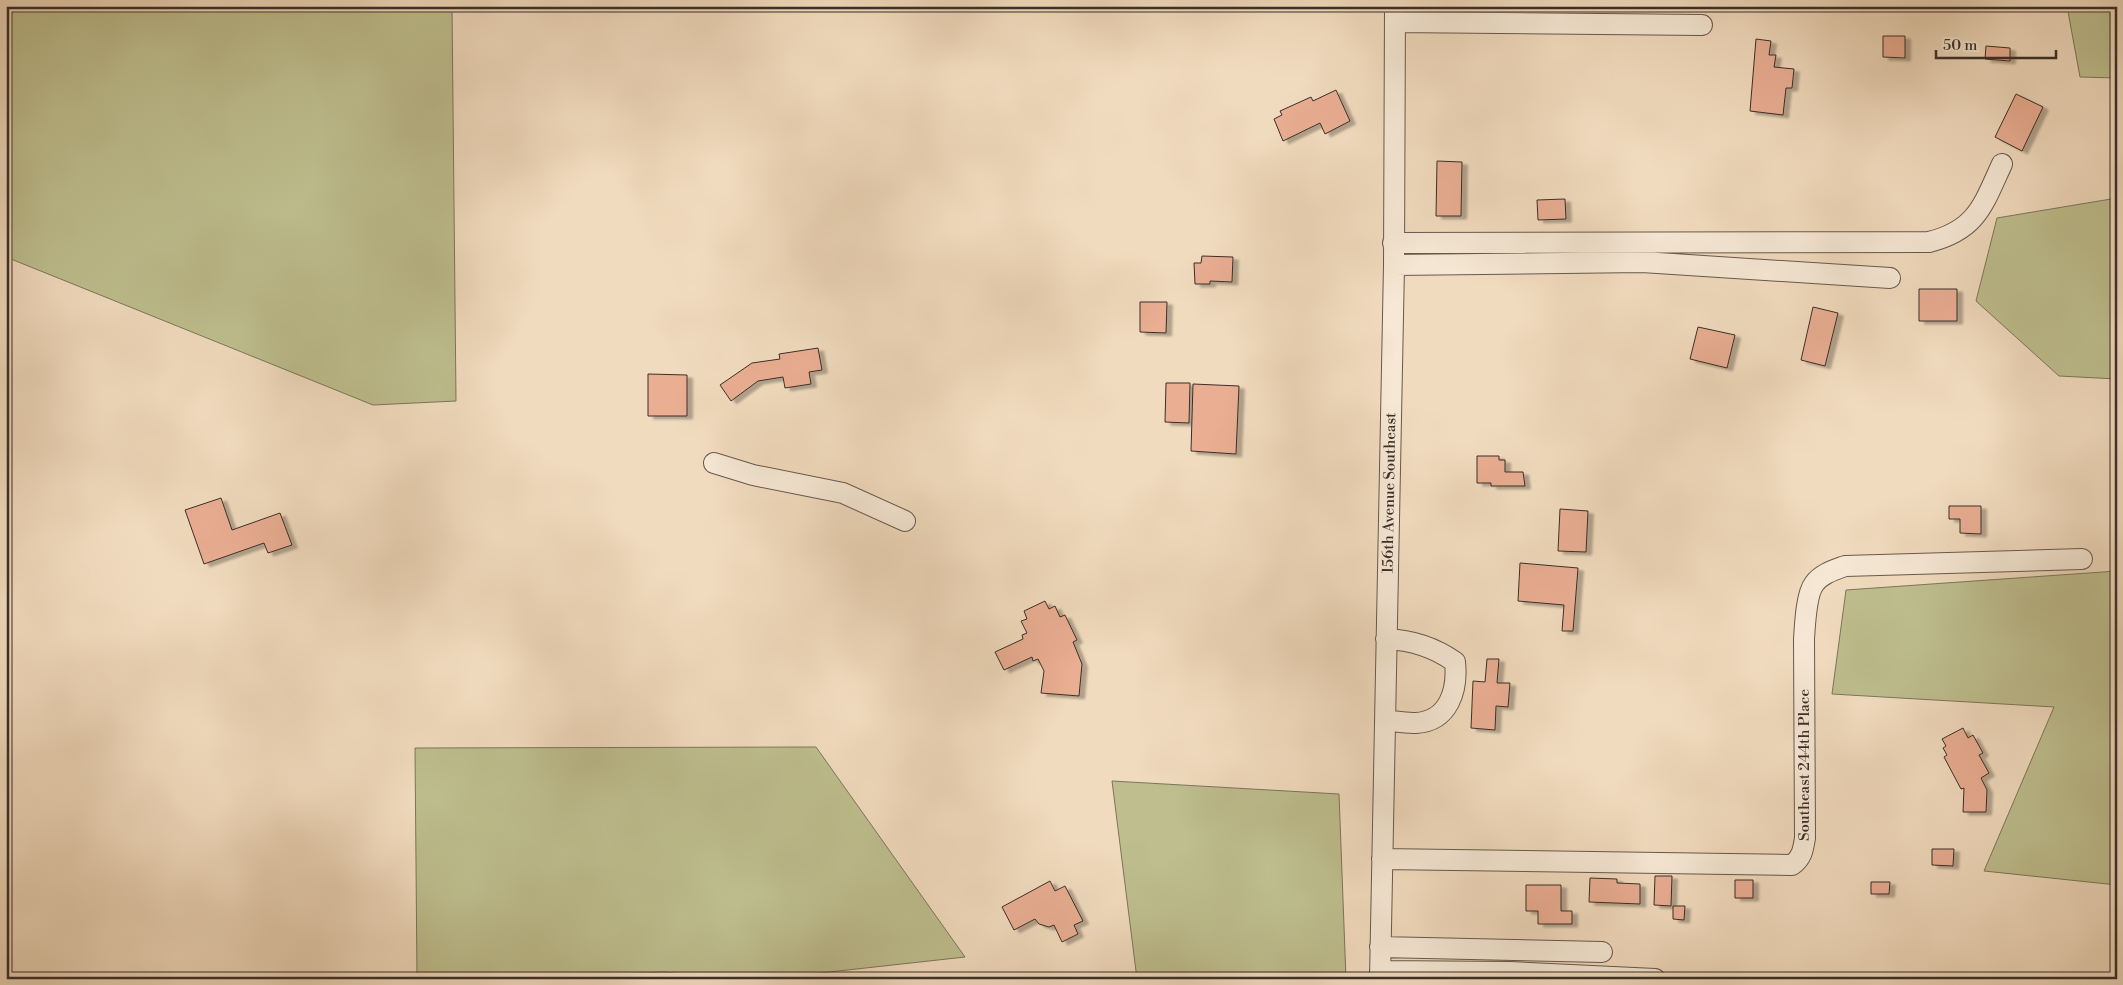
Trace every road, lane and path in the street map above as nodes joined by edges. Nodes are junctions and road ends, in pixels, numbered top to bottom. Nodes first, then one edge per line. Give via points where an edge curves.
1 (1395, 14) edge
2 (1702, 26) dead end
3 (2002, 164) dead end
4 (1394, 243) junction
5 (1394, 265) junction
6 (1890, 278) dead end
7 (714, 462) dead end
8 (904, 521) dead end
9 (2082, 559) dead end
10 (1386, 639) junction
11 (1385, 721) junction
12 (1382, 859) junction
13 (1380, 947) junction
14 (1602, 952) dead end
15 (1380, 975) edge
16 (1571, 977) edge
17 (1654, 979) edge

1 - 2 street
1 - 4 street, 156th Avenue Southeast
3 - 4 street via 1981,209 1969,223 1946,237 1929,242
4 - 5 street, 156th Avenue Southeast
5 - 6 street via 1642,262
5 - 10 street, 156th Avenue Southeast
7 - 8 street via 753,475 843,494
9 - 12 street, Southeast 244th Place via 1845,566 1826,574 1814,584 1804,638 1805,838 1799,860 1792,864
10 - 11 street, 156th Avenue Southeast
10 - 11 street via 1404,640 1444,654 1454,662 1456,676 1454,693 1445,710 1431,719 1417,723
11 - 12 street, 156th Avenue Southeast
12 - 13 street, 156th Avenue Southeast
13 - 14 street
13 - 15 street, 156th Avenue Southeast
15 - 16 street via 1509,972
16 - 17 street

